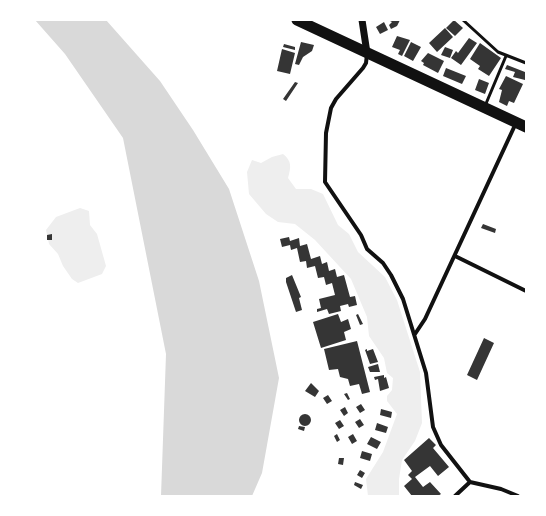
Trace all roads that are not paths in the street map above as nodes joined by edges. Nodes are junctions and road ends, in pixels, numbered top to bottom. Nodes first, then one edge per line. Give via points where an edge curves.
1 (297, 20) edge
2 (362, 20) edge
3 (463, 20) edge
4 (367, 53) junction
5 (506, 56) junction
6 (526, 63) edge
7 (484, 108) junction
8 (521, 125) edge
9 (455, 256) junction
10 (526, 291) edge
11 (415, 334) junction
12 (470, 482) junction
13 (455, 496) edge
14 (518, 496) edge

1 - 4 highway
2 - 4 street
3 - 5 lane via 491,47
4 - 7 highway
4 - 11 street via 363,68 331,108 325,146 325,182 362,235 367,249 383,263 391,275 403,299
5 - 6 lane
5 - 7 lane
7 - 8 highway
8 - 9 street
9 - 10 street
9 - 11 street via 425,319
11 - 12 street via 426,373 433,427 441,445
12 - 13 street
12 - 14 street

